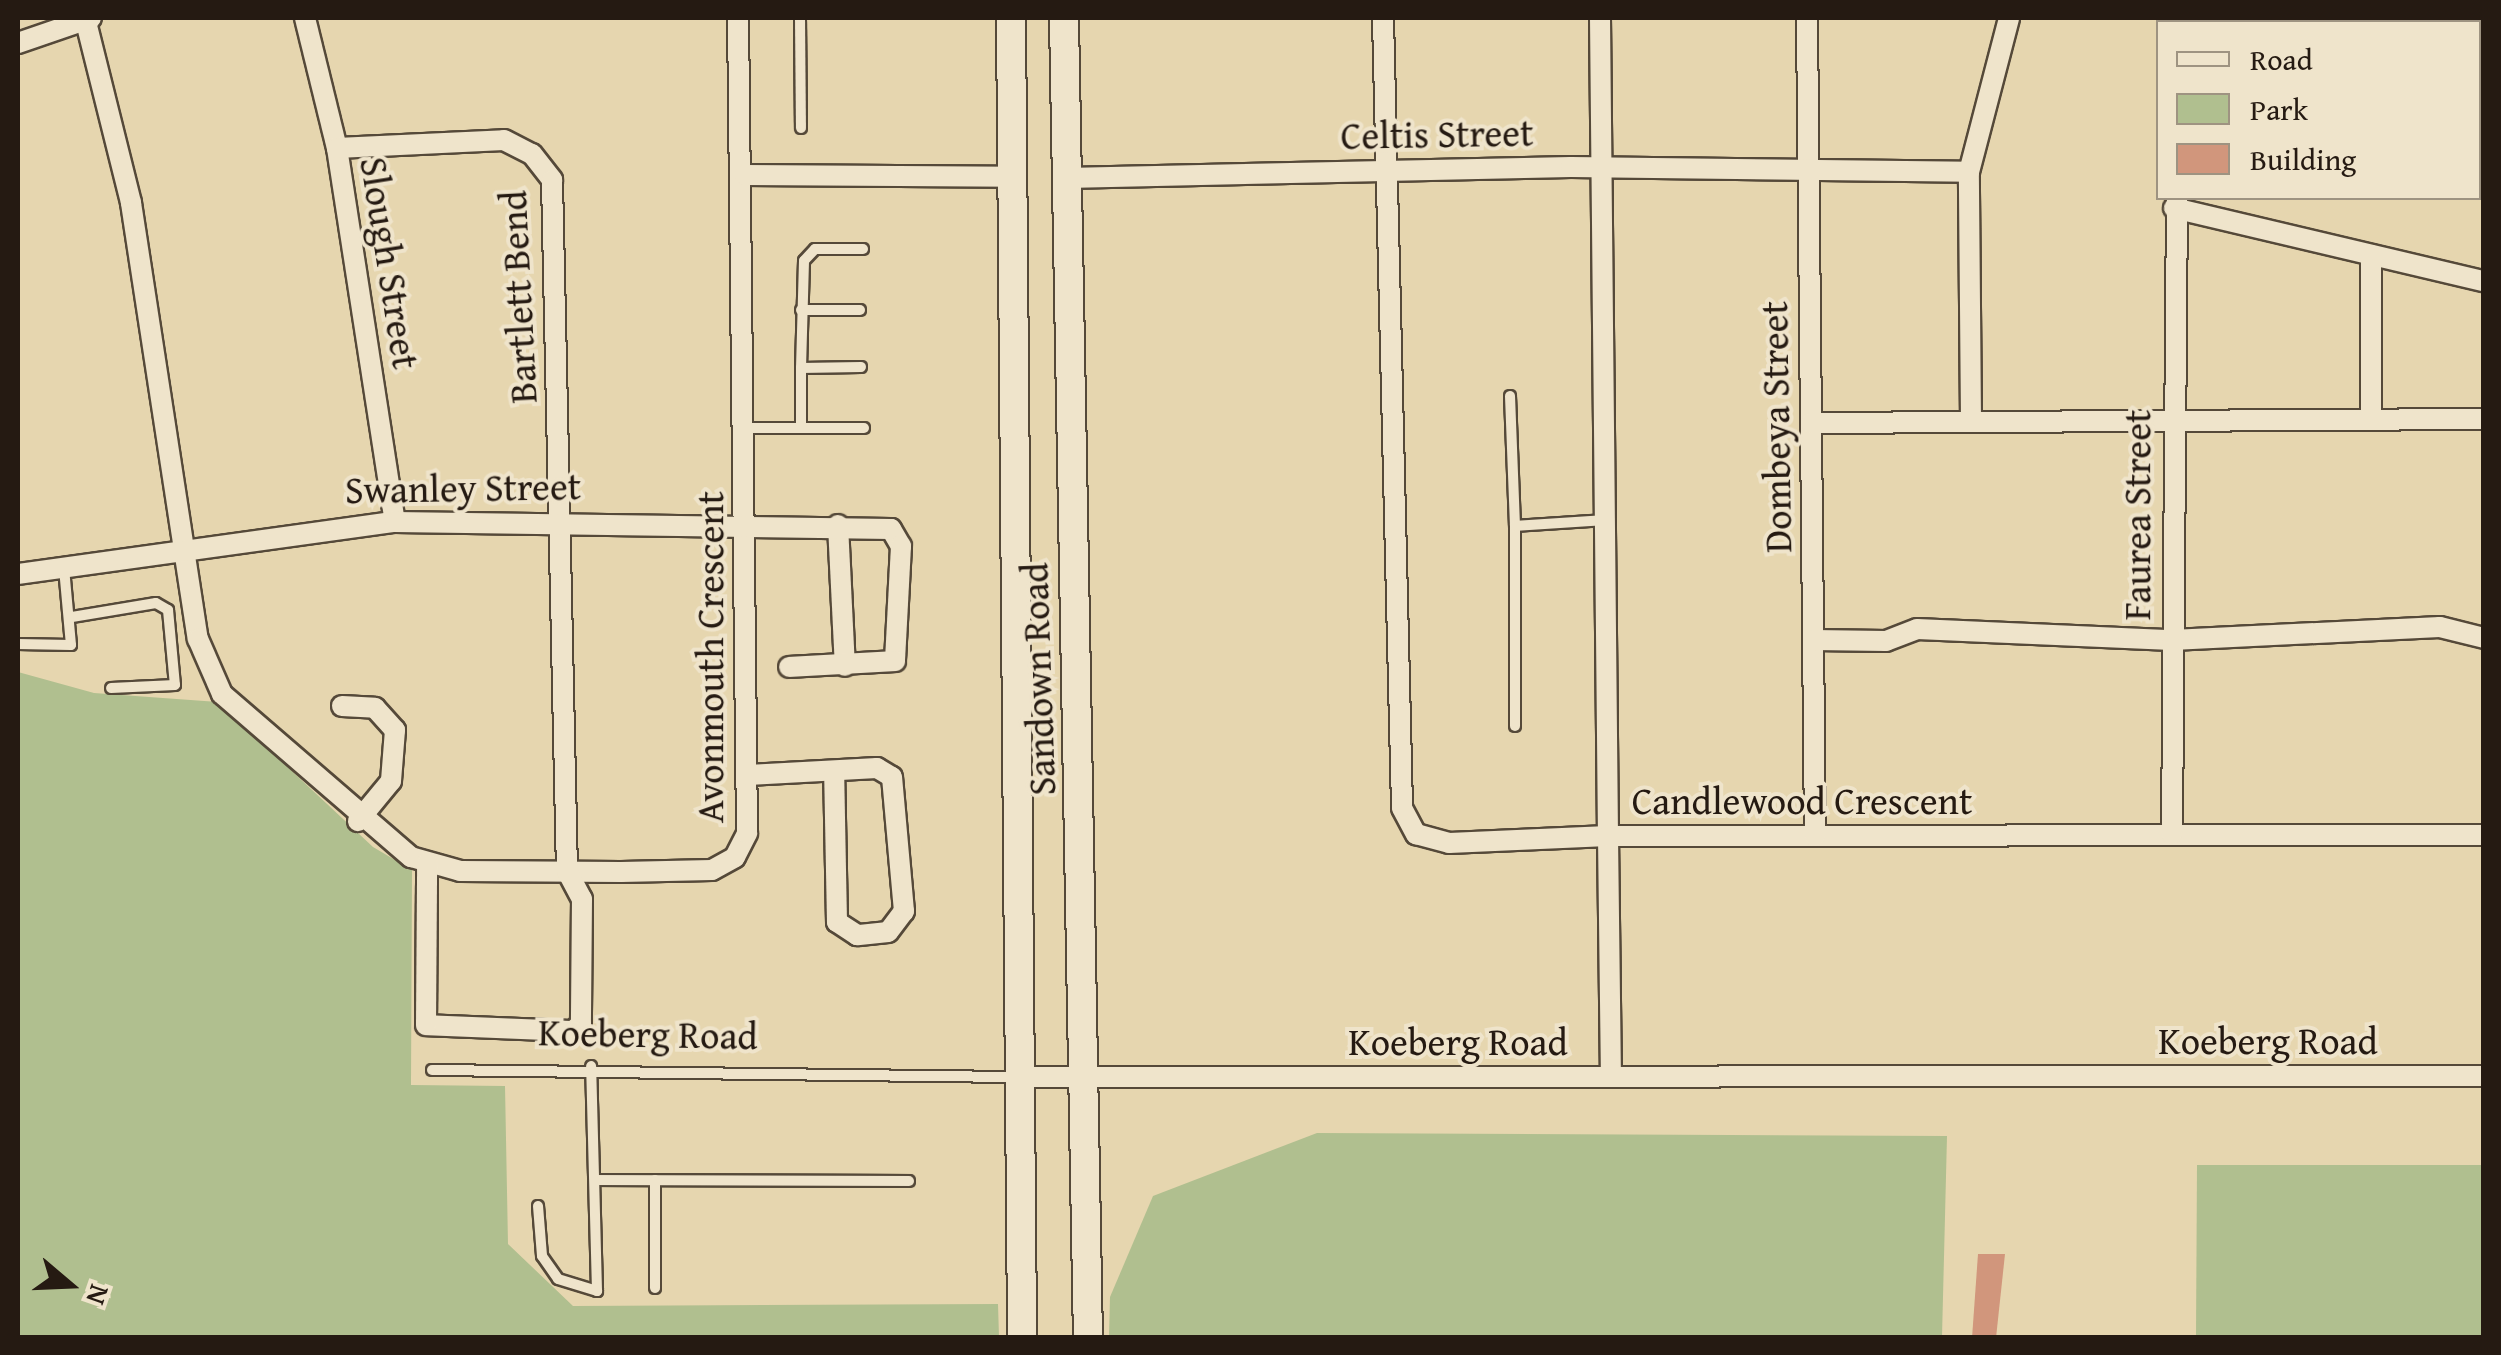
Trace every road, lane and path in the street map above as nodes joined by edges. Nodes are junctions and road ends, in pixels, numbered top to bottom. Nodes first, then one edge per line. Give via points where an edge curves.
1 (87, 18) edge
2 (306, 18) edge
3 (738, 18) edge
4 (800, 18) edge
5 (1011, 18) edge
6 (1064, 18) edge
7 (1383, 18) edge
8 (1600, 18) edge
9 (1807, 18) edge
10 (2009, 18) edge
11 (18, 43) edge
12 (802, 128) dead end
13 (337, 148) junction
14 (1385, 170) junction
15 (1601, 170) junction
16 (1808, 172) junction
17 (1969, 172) junction
18 (745, 176) junction
19 (1013, 177) junction
20 (1066, 178) junction
21 (2175, 203) edge
22 (864, 248) dead end
23 (2371, 254) junction
24 (2484, 281) edge
25 (801, 310) junction
26 (860, 310) dead end
27 (861, 367) dead end
28 (801, 368) junction
29 (1510, 396) dead end
30 (2371, 419) junction
31 (2484, 419) edge
32 (1970, 420) junction
33 (2172, 420) junction
34 (1811, 422) junction
35 (747, 428) junction
36 (801, 428) junction
37 (864, 428) dead end
38 (1605, 520) junction
39 (562, 521) junction
40 (745, 521) junction
41 (395, 522) junction
42 (838, 525) junction
43 (1515, 526) junction
44 (184, 547) junction
45 (64, 567) junction
46 (18, 574) edge
47 (72, 617) junction
48 (2484, 638) edge
49 (1813, 640) junction
50 (2172, 640) junction
51 (18, 644) edge
52 (845, 666) junction
53 (789, 667) dead end
54 (111, 688) dead end
55 (342, 706) dead end
56 (1515, 726) dead end
57 (834, 771) junction
58 (748, 775) junction
59 (358, 821) junction
60 (2172, 834) junction
61 (2484, 835) edge
62 (1608, 836) junction
63 (1815, 836) junction
64 (427, 863) junction
65 (567, 872) junction
66 (592, 1066) junction
67 (432, 1070) dead end
68 (1611, 1076) junction
69 (2484, 1076) edge
70 (1018, 1077) junction
71 (1087, 1078) junction
72 (596, 1180) junction
73 (655, 1180) junction
74 (909, 1182) dead end
75 (538, 1206) dead end
76 (655, 1288) dead end
77 (1022, 1338) edge
78 (1088, 1338) edge

1 - 11 street
1 - 44 street, Avonmouth Crescent via 131,202
2 - 13 street, Slough Street
3 - 18 street, Avonmouth Crescent
4 - 12 lane
5 - 19 main road, Sandown Road
6 - 20 main road, Sandown Road
7 - 14 street
8 - 15 street, Candlewood Crescent
9 - 16 street, Dombeya Street
10 - 17 street
13 - 39 street, Bartlett Bend via 504,140 546,170
13 - 41 street, Slough Street
14 - 15 street, Celtis Street
14 - 20 street, Celtis Street
14 - 62 street via 1402,808 1416,834 1449,842
15 - 16 street, Celtis Street
15 - 38 street, Candlewood Crescent
16 - 17 street, Celtis Street
16 - 34 street, Dombeya Street
17 - 32 street
18 - 19 street
18 - 35 street, Avonmouth Crescent
19 - 70 main road, Sandown Road
20 - 71 main road, Sandown Road
21 - 23 street
21 - 33 street, Faurea Street
22 - 25 lane via 808,255
23 - 24 street
23 - 30 street
25 - 26 lane
25 - 28 lane
27 - 28 lane
28 - 36 lane
29 - 43 lane
30 - 31 street
30 - 33 street
32 - 33 street
32 - 34 street
33 - 50 street, Faurea Street
34 - 49 street, Dombeya Street
35 - 36 lane
35 - 40 street, Avonmouth Crescent
36 - 37 lane
38 - 43 lane
38 - 62 street, Candlewood Crescent
39 - 40 street, Swanley Street
39 - 41 street, Swanley Street
39 - 65 street
40 - 42 street, Swanley Street
40 - 58 street, Avonmouth Crescent
41 - 44 street, Swanley Street
42 - 52 street
42 - 52 street, Swanley Street via 891,529 901,546 900,654 888,664
43 - 56 lane
44 - 45 street, Swanley Street
44 - 59 street, Avonmouth Crescent via 198,639 222,694
45 - 46 street, Swanley Street
45 - 47 lane
47 - 51 lane via 70,644
47 - 54 lane via 156,602 168,610 175,685
48 - 50 street via 2421,627
49 - 50 street via 1886,641 1917,629
49 - 63 street, Dombeya Street
50 - 60 street, Faurea Street
52 - 53 street
55 - 59 street via 375,708 395,730 392,782
57 - 57 street via 877,768 895,784 904,911 888,932 857,935 838,922
57 - 58 street
58 - 65 street, Avonmouth Crescent via 746,838 721,866
59 - 64 street, Avonmouth Crescent
60 - 61 street, Candlewood Crescent
60 - 63 street, Candlewood Crescent
62 - 63 street, Candlewood Crescent
62 - 68 street
64 - 65 street, Avonmouth Crescent
64 - 65 street via 420,903 432,1030 581,1024 582,899
66 - 67 lane, Koeberg Road
66 - 70 lane, Koeberg Road
66 - 72 lane
68 - 69 street, Koeberg Road
68 - 71 street, Koeberg Road
70 - 71 street, Koeberg Road
70 - 77 main road, Sandown Road
71 - 78 main road, Sandown Road
72 - 73 lane
72 - 75 lane via 594,1292 568,1288 542,1256
73 - 74 lane
73 - 76 lane

